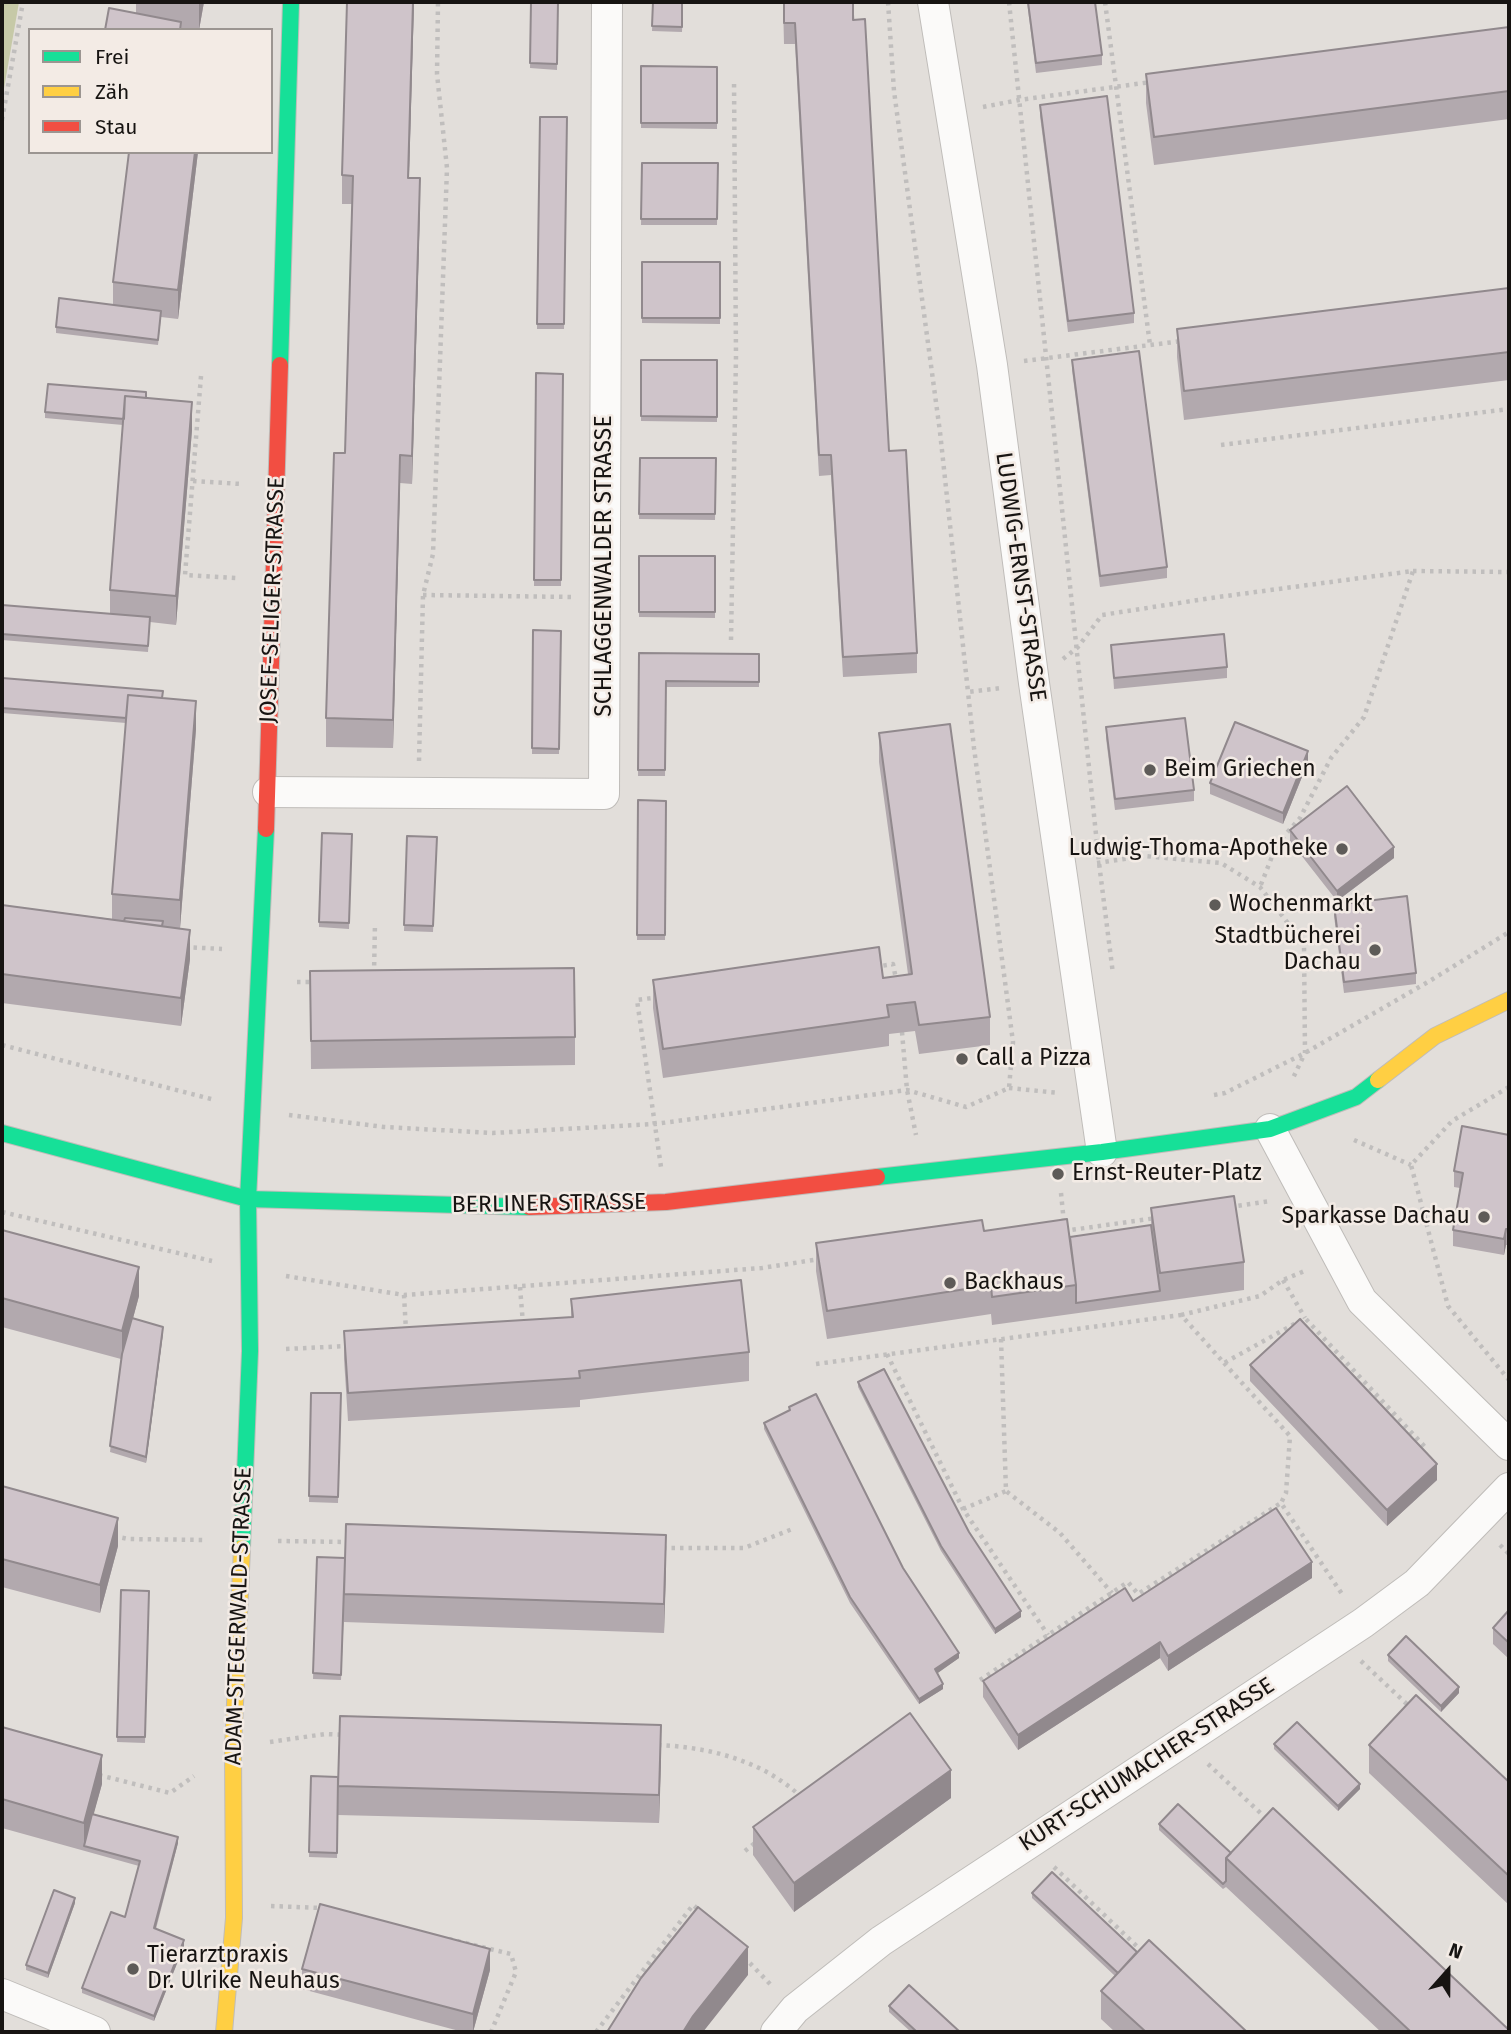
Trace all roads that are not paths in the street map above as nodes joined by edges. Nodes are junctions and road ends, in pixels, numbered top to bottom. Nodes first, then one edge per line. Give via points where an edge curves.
1 (290, 2) edge
2 (607, 2) edge
3 (933, 2) edge
4 (268, 792) junction
5 (1509, 1000) edge
6 (1270, 1129) junction
7 (2, 1133) edge
8 (1101, 1152) junction
9 (248, 1199) junction
10 (1509, 1445) edge
11 (1509, 1488) edge
12 (2, 1994) edge
13 (95, 2032) edge
14 (224, 2032) edge
15 (776, 2032) edge

1 - 4 street, JOSEF-SELIGER-STRASSE
2 - 4 street, SCHLAGGENWALDER STRASSE via 604,794
3 - 8 street, LUDWIG-ERNST-STRASSE via 992,365
4 - 9 street, JOSEF-SELIGER-STRASSE
5 - 6 street, BERLINER STRASSE via 1435,1036 1356,1097
6 - 8 street, BERLINER STRASSE
6 - 10 street via 1362,1301
7 - 9 street, BERLINER STRASSE
8 - 9 street, BERLINER STRASSE via 666,1202 516,1208
9 - 14 street, ADAM-STEGERWALD-STRASSE via 250,1351 233,1748 234,1918
11 - 15 street, KURT-SCHUMACHER-STRASSE via 1417,1583 881,1941 794,2009
12 - 13 street

